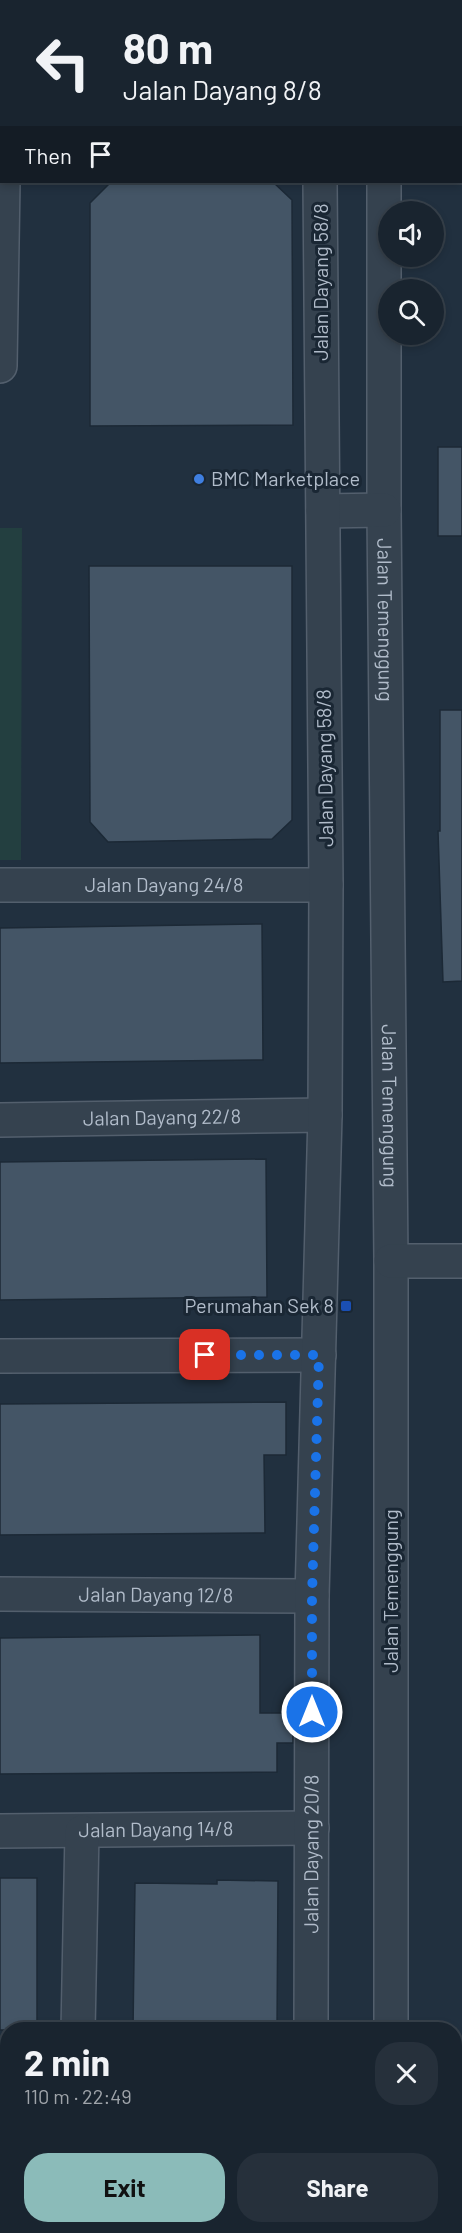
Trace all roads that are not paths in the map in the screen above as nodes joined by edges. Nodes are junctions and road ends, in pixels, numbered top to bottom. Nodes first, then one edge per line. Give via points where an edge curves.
1 (2, 183) edge
2 (320, 183) edge
3 (384, 183) edge
4 (0, 366) edge
5 (384, 510) junction
6 (323, 511) junction
7 (0, 885) edge
8 (326, 885) junction
9 (325, 1115) junction
10 (0, 1120) edge
11 (391, 1261) junction
12 (462, 1261) edge
13 (319, 1355) junction
14 (0, 1356) edge
15 (0, 1594) edge
16 (312, 1596) junction
17 (312, 1828) junction
18 (0, 1831) edge
19 (82, 1832) junction
20 (78, 2022) edge
21 (311, 2022) edge
22 (391, 2022) edge

1 - 4 street
2 - 6 street, Jalan Dayang 58/8
3 - 5 street, Jalan Temenggung
5 - 6 street
5 - 11 street, Jalan Temenggung
6 - 8 street, Jalan Dayang 58/8
7 - 8 street, Jalan Dayang 24/8
8 - 9 street, Jalan Dayang 58/8
9 - 10 street, Jalan Dayang 22/8
9 - 13 street, Jalan Dayang 58/8
11 - 12 street
11 - 22 street, Jalan Temenggung
13 - 14 street
13 - 16 street, Jalan Dayang 20/8
15 - 16 street, Jalan Dayang 12/8
16 - 17 street, Jalan Dayang 20/8
17 - 19 street, Jalan Dayang 14/8
17 - 21 street, Jalan Dayang 20/8
18 - 19 street, Jalan Dayang 14/8
19 - 20 street

